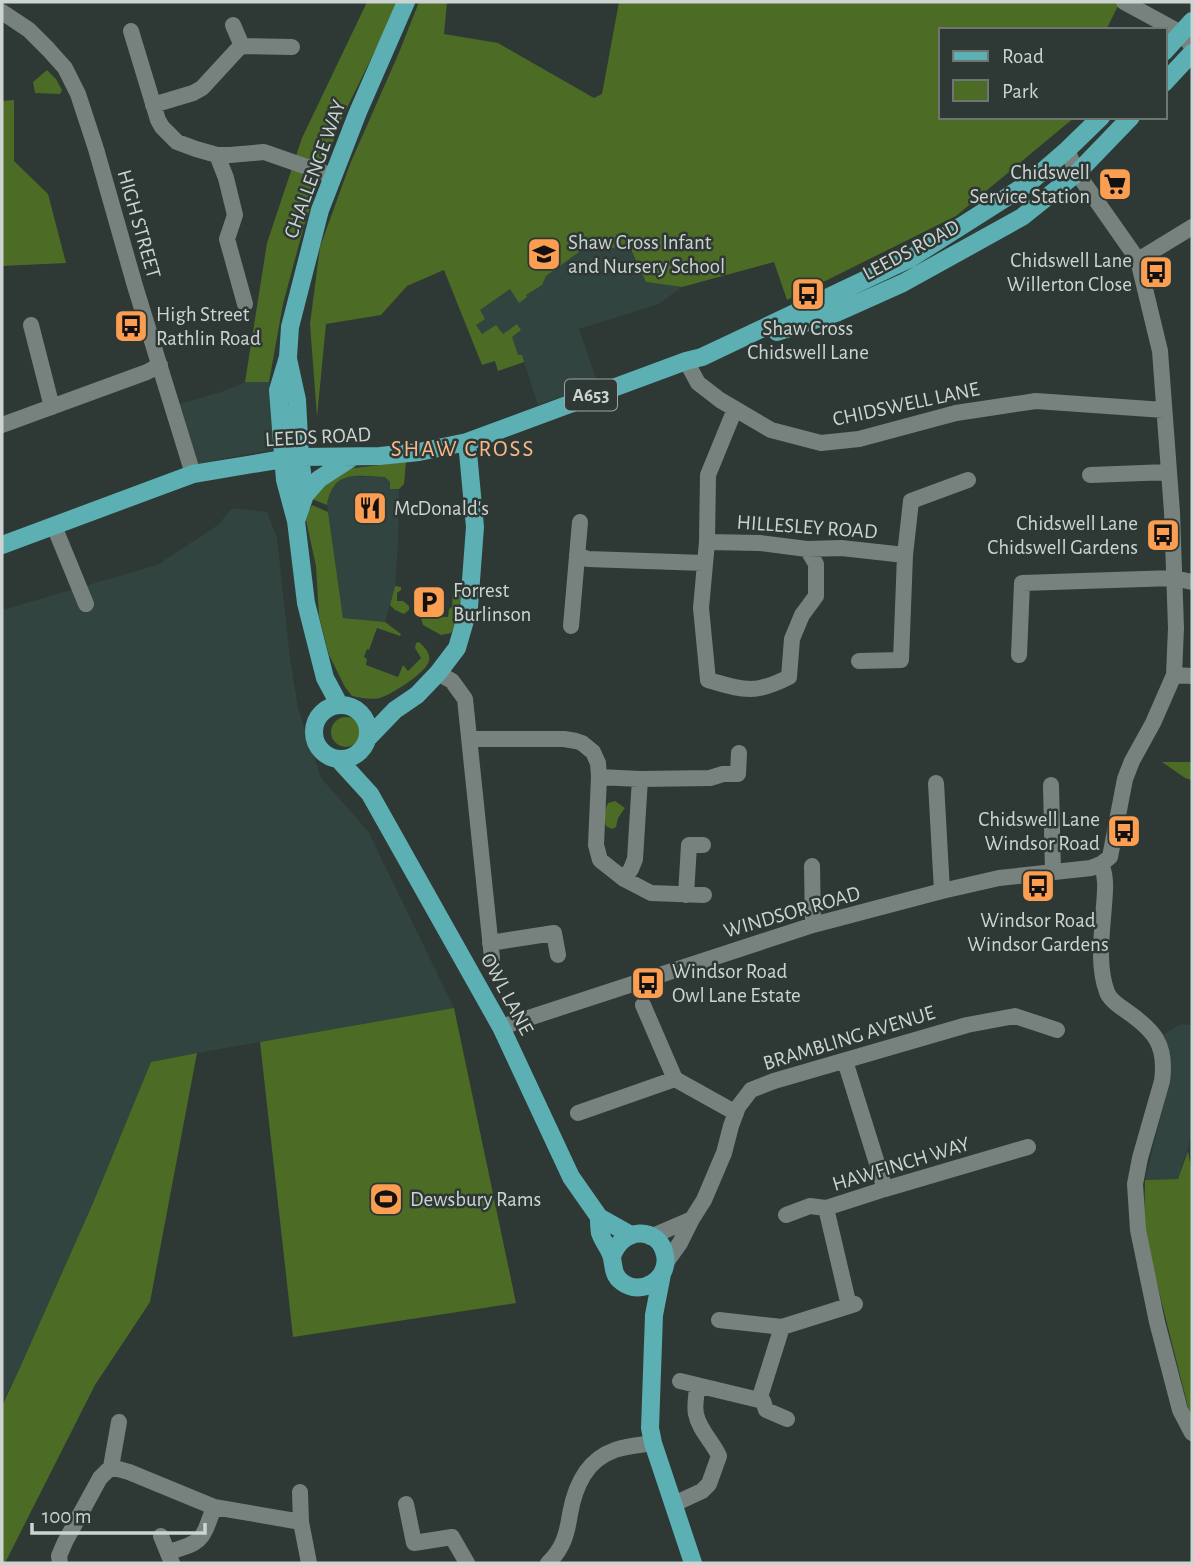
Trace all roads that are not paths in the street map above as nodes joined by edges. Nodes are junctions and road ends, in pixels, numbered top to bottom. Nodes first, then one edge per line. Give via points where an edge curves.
1 (406, 2) edge
2 (1124, 2) edge
3 (2, 12) edge
4 (233, 26) dead end
5 (131, 31) dead end
6 (1188, 34) edge
7 (242, 46) junction
8 (292, 47) dead end
9 (1166, 50) edge
10 (1192, 53) edge
11 (1166, 81) edge
12 (153, 105) junction
13 (1099, 119) edge
14 (1129, 119) edge
15 (1068, 150) junction
16 (217, 155) junction
17 (1077, 173) junction
18 (333, 176) junction
19 (1192, 227) edge
20 (1138, 260) junction
21 (245, 304) dead end
22 (31, 325) dead end
23 (717, 351) junction
24 (685, 361) junction
25 (160, 365) junction
26 (52, 407) junction
27 (735, 409) junction
28 (1164, 410) junction
29 (2, 425) edge
30 (496, 431) junction
31 (467, 442) junction
32 (354, 457) junction
33 (291, 458) junction
34 (1169, 472) junction
35 (470, 473) junction
36 (193, 474) junction
37 (1090, 475) dead end
38 (968, 480) dead end
39 (305, 495) junction
40 (296, 521) junction
41 (580, 522) dead end
42 (54, 526) junction
43 (706, 542) junction
44 (2, 545) edge
45 (807, 549) junction
46 (577, 555) junction
47 (905, 555) junction
48 (704, 563) junction
49 (1174, 578) junction
50 (1192, 582) edge
51 (86, 604) dead end
52 (571, 626) dead end
53 (1019, 655) dead end
54 (859, 661) dead end
55 (438, 673) junction
56 (1174, 675) junction
57 (1192, 676) edge
58 (331, 708) junction
59 (395, 710) junction
60 (359, 711) junction
61 (369, 737) junction
62 (470, 739) junction
63 (739, 753) dead end
64 (358, 754) junction
65 (338, 760) junction
66 (599, 777) junction
67 (640, 779) junction
68 (936, 783) dead end
69 (1051, 785) dead end
70 (370, 794) junction
71 (703, 845) dead end
72 (1101, 864) junction
73 (812, 866) dead end
74 (1053, 872) junction
75 (624, 879) junction
76 (942, 891) junction
77 (686, 895) junction
78 (704, 895) dead end
79 (813, 925) junction
80 (558, 955) dead end
81 (643, 1005) dead end
82 (501, 1027) junction
83 (1057, 1030) dead end
84 (845, 1061) junction
85 (675, 1079) junction
86 (736, 1113) junction
87 (578, 1114) dead end
88 (1028, 1147) dead end
89 (885, 1189) junction
90 (826, 1208) junction
91 (786, 1215) dead end
92 (599, 1217) junction
93 (692, 1219) junction
94 (631, 1235) junction
95 (650, 1237) junction
96 (612, 1257) junction
97 (663, 1269) junction
98 (641, 1287) junction
99 (654, 1315) junction
100 (719, 1320) dead end
101 (782, 1327) junction
102 (681, 1381) dead end
103 (697, 1385) junction
104 (759, 1400) junction
105 (787, 1419) dead end
106 (119, 1422) dead end
107 (1192, 1433) edge
108 (653, 1443) junction
109 (111, 1468) junction
110 (300, 1492) dead end
111 (407, 1504) dead end
112 (674, 1504) junction
113 (214, 1507) junction
114 (301, 1522) junction
115 (161, 1536) dead end
116 (170, 1558) edge
117 (60, 1563) edge
118 (309, 1563) edge
119 (467, 1563) edge
120 (548, 1563) edge
121 (692, 1563) edge

1 - 18 main road, CHALLENGE WAY
2 - 6 street
3 - 25 street, HIGH STREET via 48,49 65,68 78,94
4 - 7 street
5 - 12 street
6 - 9 main road
7 - 8 street
7 - 12 street via 202,88
10 - 11 main road
12 - 16 street via 162,127 177,142
13 - 15 main road, LEEDS ROAD / A653
14 - 17 main road, LEEDS ROAD / A653
15 - 17 street
15 - 23 main road, LEEDS ROAD / A653 via 1029,183 911,258
16 - 18 street via 264,152
16 - 21 street via 235,215 228,239
17 - 20 street
17 - 23 main road, LEEDS ROAD / A653 via 1022,217 903,283 836,313
18 - 33 main road, CHALLENGE WAY via 290,327 288,357 297,400
19 - 20 street
20 - 28 street via 1160,351
22 - 26 street
23 - 24 main road, LEEDS ROAD / A653
24 - 27 street, CHIDSWELL LANE via 698,383
24 - 30 main road, LEEDS ROAD / A653
25 - 26 street
25 - 36 street, HIGH STREET
26 - 29 street
27 - 28 street, CHIDSWELL LANE via 771,430 821,443 859,439 956,413 1036,401
27 - 43 street via 708,475
28 - 34 street
30 - 31 main road, LEEDS ROAD / A653
30 - 35 main road via 481,447
31 - 32 main road, LEEDS ROAD / A653 via 419,452
31 - 35 main road
32 - 33 main road, LEEDS ROAD / A653
32 - 39 main road via 319,479
33 - 36 main road, LEEDS ROAD / A653
33 - 39 main road
33 - 40 main road via 285,480
34 - 37 street
34 - 49 street
35 - 55 main road via 475,527 469,607 457,648
36 - 42 main road, LEEDS ROAD / A653
38 - 47 street via 911,501
39 - 40 main road
40 - 58 main road via 306,603
41 - 46 street
42 - 44 main road, LEEDS ROAD / A653
42 - 51 street
43 - 45 street, HILLESLEY ROAD
43 - 48 street
45 - 47 street, HILLESLEY ROAD
45 - 48 street via 816,564 816,596 792,639 789,677 771,686 743,690 708,680 701,608
46 - 48 street
46 - 52 street
47 - 54 street via 901,660
49 - 50 street
49 - 53 street via 1022,583
49 - 56 street
55 - 59 main road
55 - 62 street, OWL LANE via 452,681 465,699
56 - 57 street
56 - 72 street via 1132,761 1110,857
58 - 60 main road via 349,705
58 - 65 main road via 316,720 314,730 321,751
59 - 60 main road
59 - 61 main road
60 - 61 main road via 366,718
61 - 64 main road
62 - 66 street via 576,741 593,752
62 - 80 street, OWL LANE via 491,951 554,933
63 - 67 street via 738,774 710,779
64 - 65 main road
64 - 70 main road
65 - 70 main road
66 - 67 street
66 - 75 street via 596,845 600,860
67 - 75 street via 635,859
68 - 76 street
69 - 74 street
70 - 82 main road, OWL LANE
71 - 77 street via 689,845
72 - 74 street, WINDSOR ROAD
72 - 107 street via 1107,876 1101,946 1107,995 1154,1033 1163,1055 1162,1081 1135,1184 1138,1230 1180,1410
73 - 79 street
74 - 76 street, WINDSOR ROAD
75 - 77 street via 651,893
76 - 79 street, WINDSOR ROAD
77 - 78 street
79 - 82 street, WINDSOR ROAD
81 - 85 street
82 - 92 main road, OWL LANE via 571,1177
83 - 84 street, BRAMBLING AVENUE via 1014,1016
84 - 86 street, BRAMBLING AVENUE via 751,1090
84 - 89 street
85 - 86 street
85 - 87 street
86 - 93 street, BRAMBLING AVENUE via 724,1153
88 - 89 street, HAWFINCH WAY
89 - 90 street, HAWFINCH WAY
90 - 91 street, HAWFINCH WAY via 810,1206
90 - 101 street via 852,1305
92 - 94 main road, OWL LANE
92 - 96 main road, OWL LANE via 600,1232
93 - 95 street
93 - 97 street, BRAMBLING AVENUE
94 - 95 main road, OWL LANE
94 - 96 main road via 620,1241
95 - 97 main road via 664,1251
96 - 98 main road, OWL LANE via 621,1281
97 - 98 main road via 654,1283
97 - 99 main road
98 - 99 main road
99 - 108 main road
100 - 101 street
101 - 104 street
102 - 103 street
103 - 104 street
103 - 112 street via 695,1413 719,1456 709,1484
104 - 105 street via 766,1410
106 - 109 street
108 - 112 main road
108 - 120 street via 617,1449 590,1466 573,1497 567,1535
109 - 113 street
109 - 117 street via 100,1478 65,1542
110 - 114 street
111 - 119 street via 414,1543 452,1537
112 - 121 main road
113 - 114 street
113 - 116 street via 203,1537
114 - 118 street
115 - 116 street

